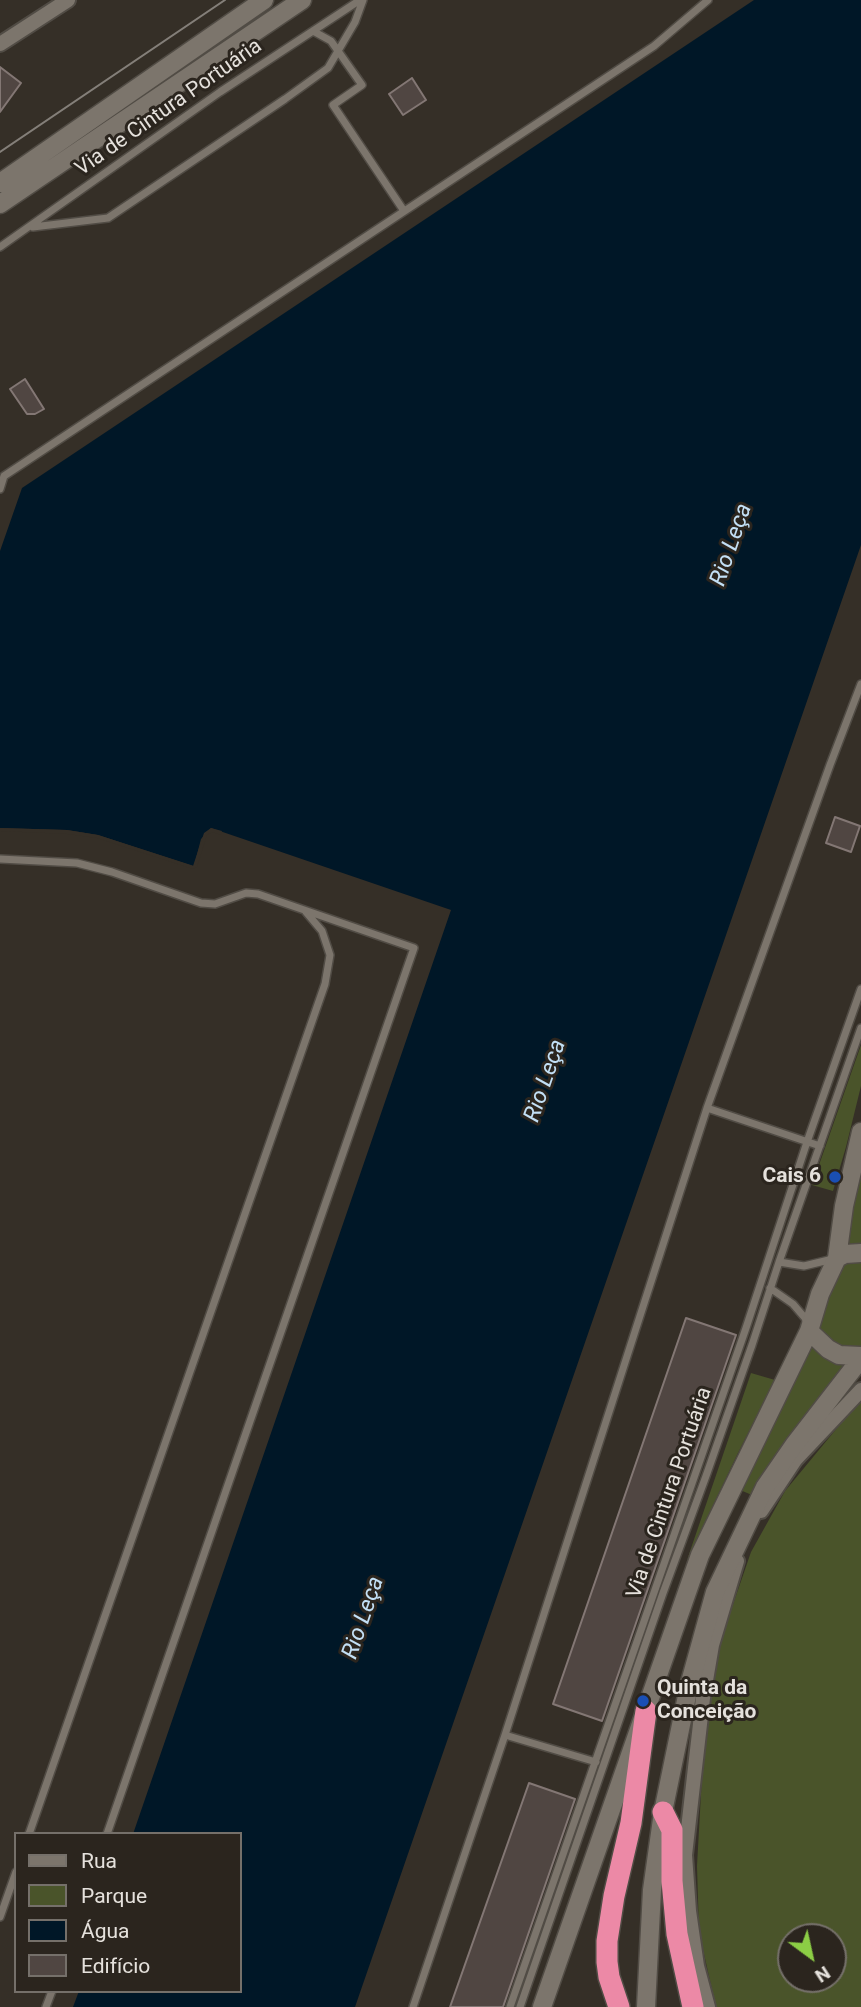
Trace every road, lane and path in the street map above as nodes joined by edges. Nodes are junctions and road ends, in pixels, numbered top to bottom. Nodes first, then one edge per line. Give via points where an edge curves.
1 (68, 0) edge
2 (264, 0) edge
3 (302, 0) edge
4 (362, 0) edge
5 (708, 0) edge
6 (313, 31) junction
7 (0, 44) edge
8 (338, 51) junction
9 (0, 183) edge
10 (0, 204) edge
11 (404, 211) junction
12 (30, 227) junction
13 (0, 247) edge
14 (2, 473) edge
15 (0, 489) edge
16 (861, 684) edge
17 (0, 859) edge
18 (305, 910) junction
19 (861, 989) edge
20 (861, 1028) edge
21 (707, 1108) junction
22 (861, 1132) edge
23 (807, 1142) junction
24 (820, 1146) junction
25 (861, 1252) edge
26 (837, 1258) junction
27 (779, 1262) junction
28 (770, 1288) junction
29 (809, 1331) junction
30 (861, 1356) edge
31 (861, 1390) edge
32 (646, 1711) junction
33 (505, 1735) junction
34 (596, 1762) junction
35 (663, 1812) junction
36 (30, 1832) edge
37 (108, 1832) edge
38 (14, 1878) edge
39 (0, 1917) edge
40 (618, 2005) edge
41 (413, 2007) edge
42 (510, 2007) edge
43 (520, 2007) edge
44 (542, 2007) edge
45 (646, 2007) edge
46 (693, 2007) edge
47 (708, 2007) edge

1 - 7 street
2 - 9 main road
3 - 10 main road
4 - 6 lane, Via de Cintura Portuária
4 - 8 lane
5 - 11 lane via 654,46
6 - 8 lane
6 - 12 lane, Via de Cintura Portuária
8 - 11 lane via 362,85 333,105
8 - 12 lane via 328,68 108,218
11 - 14 lane
12 - 13 lane, Via de Cintura Portuária
14 - 15 lane
16 - 21 lane
17 - 18 lane via 77,863 201,903 215,904 246,893
18 - 36 lane via 323,931 330,955 325,984
18 - 37 lane via 414,948
19 - 23 lane, Via de Cintura Portuária
20 - 24 lane, Via de Cintura Portuária
21 - 23 lane
21 - 33 lane
22 - 26 main road
23 - 24 lane
23 - 34 lane, Via de Cintura Portuária
24 - 27 lane, Via de Cintura Portuária
25 - 26 main road
26 - 27 lane via 804,1266
26 - 29 main road
27 - 28 lane, Via de Cintura Portuária
28 - 29 lane via 793,1304
28 - 43 lane, Via de Cintura Portuária
29 - 30 main road via 839,1355
29 - 32 main road via 700,1555
30 - 35 main road via 771,1476 722,1575 688,1686
31 - 47 street via 794,1460 760,1511 734,1567 712,1645 685,1855 697,1966
32 - 40 highway via 631,1822 607,1941 609,1977
32 - 44 main road
33 - 34 lane
33 - 41 lane
34 - 42 lane, Via de Cintura Portuária
35 - 45 main road via 652,1890
35 - 46 highway via 672,1830 677,1934
38 - 39 lane

